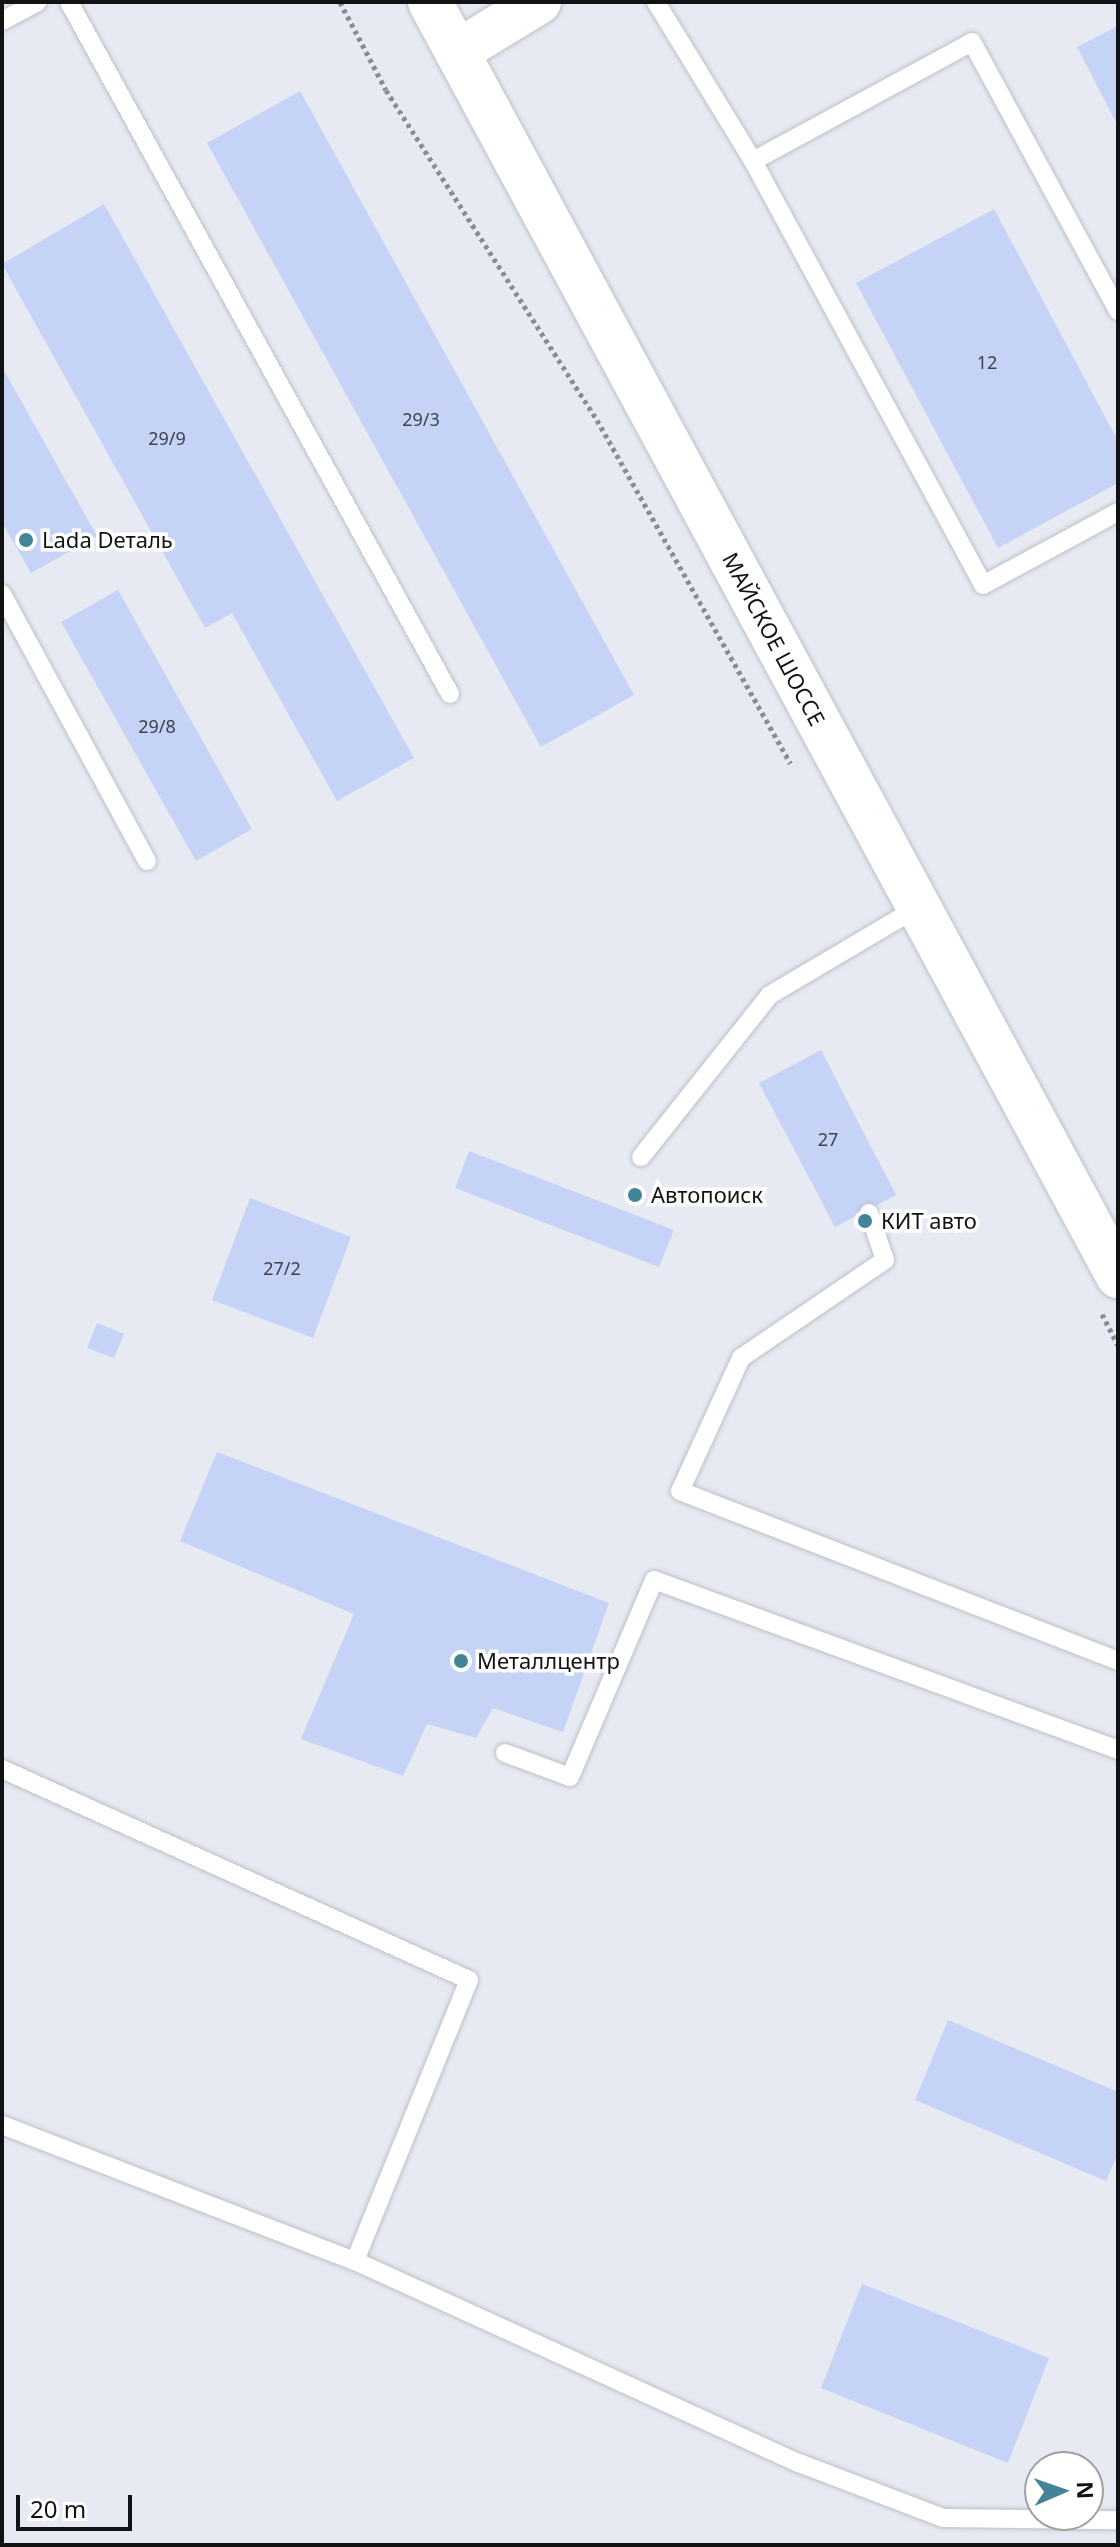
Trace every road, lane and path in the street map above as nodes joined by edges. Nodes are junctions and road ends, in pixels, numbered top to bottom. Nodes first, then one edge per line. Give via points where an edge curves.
1 (37, 2) edge
2 (69, 2) edge
3 (340, 2) edge
4 (430, 2) edge
5 (539, 2) edge
6 (656, 2) edge
7 (2, 21) edge
8 (457, 52) junction
9 (753, 161) junction
10 (1118, 311) edge
11 (1118, 512) edge
12 (2, 594) edge
13 (450, 694) dead end
14 (798, 778) dead end
15 (147, 861) dead end
16 (919, 907) junction
17 (641, 1157) dead end
18 (869, 1213) dead end
19 (1106, 1288) edge
20 (1118, 1345) edge
21 (1118, 1661) edge
22 (1118, 1750) edge
23 (505, 1753) dead end
24 (2, 1769) edge
25 (2, 2125) edge
26 (355, 2261) junction
27 (1118, 2520) edge

1 - 7 lane
2 - 13 lane
3 - 14 path via 386,90 597,420
4 - 8 street, МАЙСКОЕ ШОССЕ
5 - 8 street
6 - 9 lane
8 - 16 street, МАЙСКОЕ ШОССЕ
9 - 10 lane via 972,42
9 - 11 lane via 983,585
12 - 15 lane
16 - 17 lane via 770,995
16 - 19 street, МАЙСКОЕ ШОССЕ
18 - 21 lane via 885,1260 741,1358 680,1491
19 - 20 path
22 - 23 lane via 654,1580 570,1777
24 - 26 lane via 469,1980
25 - 26 lane
26 - 27 lane via 799,2463 943,2518

